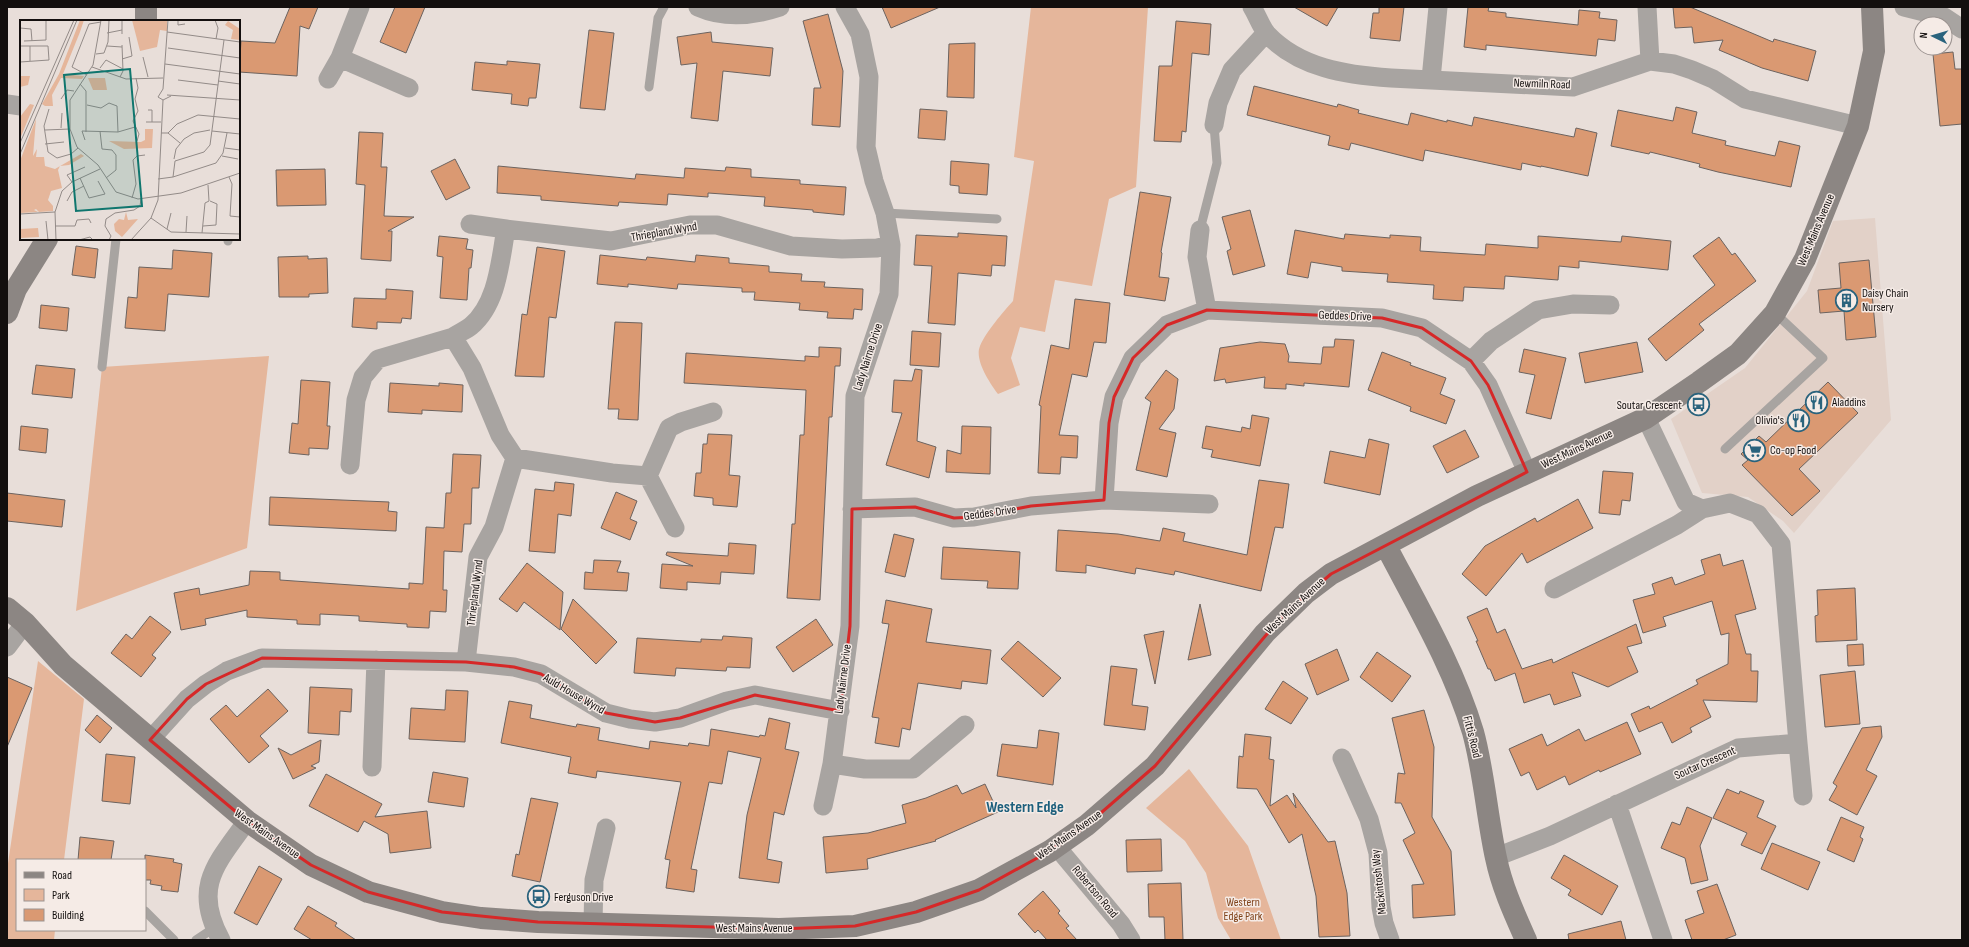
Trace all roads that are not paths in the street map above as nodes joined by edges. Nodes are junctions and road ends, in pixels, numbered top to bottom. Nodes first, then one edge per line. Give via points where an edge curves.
1 (146, 7) edge
2 (360, 7) edge
3 (664, 7) edge
4 (698, 7) edge
5 (780, 7) edge
6 (845, 7) edge
7 (1252, 7) edge
8 (1438, 7) edge
9 (1647, 7) edge
10 (1872, 7) edge
11 (1904, 7) edge
12 (146, 20) edge
13 (1962, 29) edge
14 (1266, 33) junction
15 (340, 58) junction
16 (1650, 61) junction
17 (328, 79) dead end
18 (1431, 79) junction
19 (649, 87) dead end
20 (408, 88) dead end
21 (7, 104) edge
22 (20, 106) edge
23 (1214, 125) joint
24 (1858, 126) junction
25 (885, 213) junction
26 (997, 219) dead end
27 (470, 224) dead end
28 (506, 229) junction
29 (1200, 230) joint
30 (46, 240) edge
31 (116, 240) edge
32 (891, 245) junction
33 (1610, 305) dead end
34 (1207, 310) junction
35 (7, 313) edge
36 (1775, 313) junction
37 (453, 337) junction
38 (1471, 361) junction
39 (102, 367) dead end
40 (713, 412) dead end
41 (1646, 418) junction
42 (1725, 449) dead end
43 (515, 458) junction
44 (350, 465) dead end
45 (1527, 472) junction
46 (648, 476) junction
47 (1104, 500) junction
48 (1209, 504) dead end
49 (852, 508) junction
50 (1702, 509) junction
51 (675, 528) dead end
52 (1386, 546) junction
53 (1554, 590) dead end
54 (7, 608) edge
55 (25, 624) junction
56 (7, 647) edge
57 (376, 660) junction
58 (466, 662) junction
59 (840, 711) junction
60 (965, 725) dead end
61 (150, 740) junction
62 (1798, 743) junction
63 (1342, 758) dead end
64 (832, 764) junction
65 (372, 767) dead end
66 (1803, 796) dead end
67 (1617, 804) junction
68 (823, 806) dead end
69 (247, 821) junction
70 (606, 828) dead end
71 (1056, 846) junction
72 (1496, 857) junction
73 (146, 912) edge
74 (593, 924) junction
75 (218, 934) edge
76 (780, 935) edge
77 (174, 940) edge
78 (196, 940) edge
79 (1131, 940) edge
80 (1390, 940) edge
81 (1526, 940) edge
82 (1663, 940) edge

1 - 12 street
2 - 15 street
3 - 19 lane via 658,18
4 - 5 street via 710,12 744,16
6 - 25 street, Lady Nairne Drive via 860,34 869,77 866,148
7 - 14 street, Newmiln Road
8 - 18 street
9 - 16 street
10 - 24 street, West Mains Avenue via 1874,51
11 - 13 street via 1944,17
14 - 18 street, Newmiln Road via 1287,51 1310,63 1334,71 1362,76
14 - 23 street via 1232,70 1218,103
15 - 17 street
15 - 20 street
16 - 18 street, Newmiln Road via 1573,87
16 - 24 street, Newmiln Road via 1674,64 1692,70 1714,79 1745,99
21 - 22 street
23 - 29 lane via 1217,164
24 - 36 street, West Mains Avenue via 1805,259
25 - 26 lane
25 - 32 street, Lady Nairne Drive
27 - 28 street, Thriepland Wynd
28 - 32 street, Thriepland Wynd via 611,241 690,225 717,225 791,246 842,250
28 - 37 street via 498,276 486,308 471,326
29 - 34 street via 1197,257
30 - 35 street via 16,289
31 - 39 lane
32 - 49 street, Lady Nairne Drive via 889,294 855,396
33 - 38 street via 1573,304 1538,310 1492,341
34 - 38 street, Geddes Drive via 1382,318 1422,328
34 - 47 street, Geddes Drive via 1167,325 1133,358 1114,397 1109,423
36 - 41 street, West Mains Avenue via 1738,354
36 - 42 lane via 1823,358
37 - 43 street via 472,368 500,435
37 - 44 street via 378,359 363,377 356,400
38 - 45 street, Geddes Drive via 1488,386
40 - 46 street via 668,428
41 - 45 street, West Mains Avenue
41 - 50 street via 1686,502
43 - 46 street
43 - 58 street, Thriepland Wynd via 494,526 478,557
45 - 52 street, West Mains Avenue
46 - 51 street
47 - 48 street, Geddes Drive
47 - 49 street, Geddes Drive via 1031,506 974,517 954,518 915,507
49 - 59 street, Lady Nairne Drive via 850,626
50 - 53 street via 1677,525
50 - 62 street via 1730,503 1758,514 1781,544
52 - 71 street, West Mains Avenue via 1331,574 1295,603 1266,633 1155,766 1087,825
52 - 72 street, Fittis Road via 1439,644 1460,693 1473,734
54 - 55 street, West Mains Avenue
55 - 56 street
55 - 61 street, West Mains Avenue via 63,665
57 - 58 street, Auld House Wynd
57 - 61 street, Auld House Wynd via 262,658 227,672 206,684 187,699
57 - 65 street
58 - 59 street, Auld House Wynd via 514,667 541,674 606,713 630,719 655,722 680,718 727,701 755,695
59 - 64 street, Lady Nairne Drive
60 - 64 street via 913,769 865,769
61 - 69 street, West Mains Avenue
62 - 66 street
62 - 67 street, Soutar Crescent via 1738,748
63 - 80 street, Mackintosh Way via 1369,819 1378,853 1381,907
64 - 68 street, Lady Nairne Drive
67 - 72 street, Soutar Crescent via 1550,836
67 - 82 street
69 - 74 street, West Mains Avenue via 311,865 368,892 442,912 481,918
69 - 75 street via 211,874 207,890 208,909
70 - 74 street via 594,880
71 - 76 street, West Mains Avenue via 979,890 916,912 855,926
71 - 79 street, Robertson Road via 1121,924
72 - 81 street, Fittis Road via 1505,894
73 - 77 lane
74 - 76 street, West Mains Avenue
75 - 78 lane

